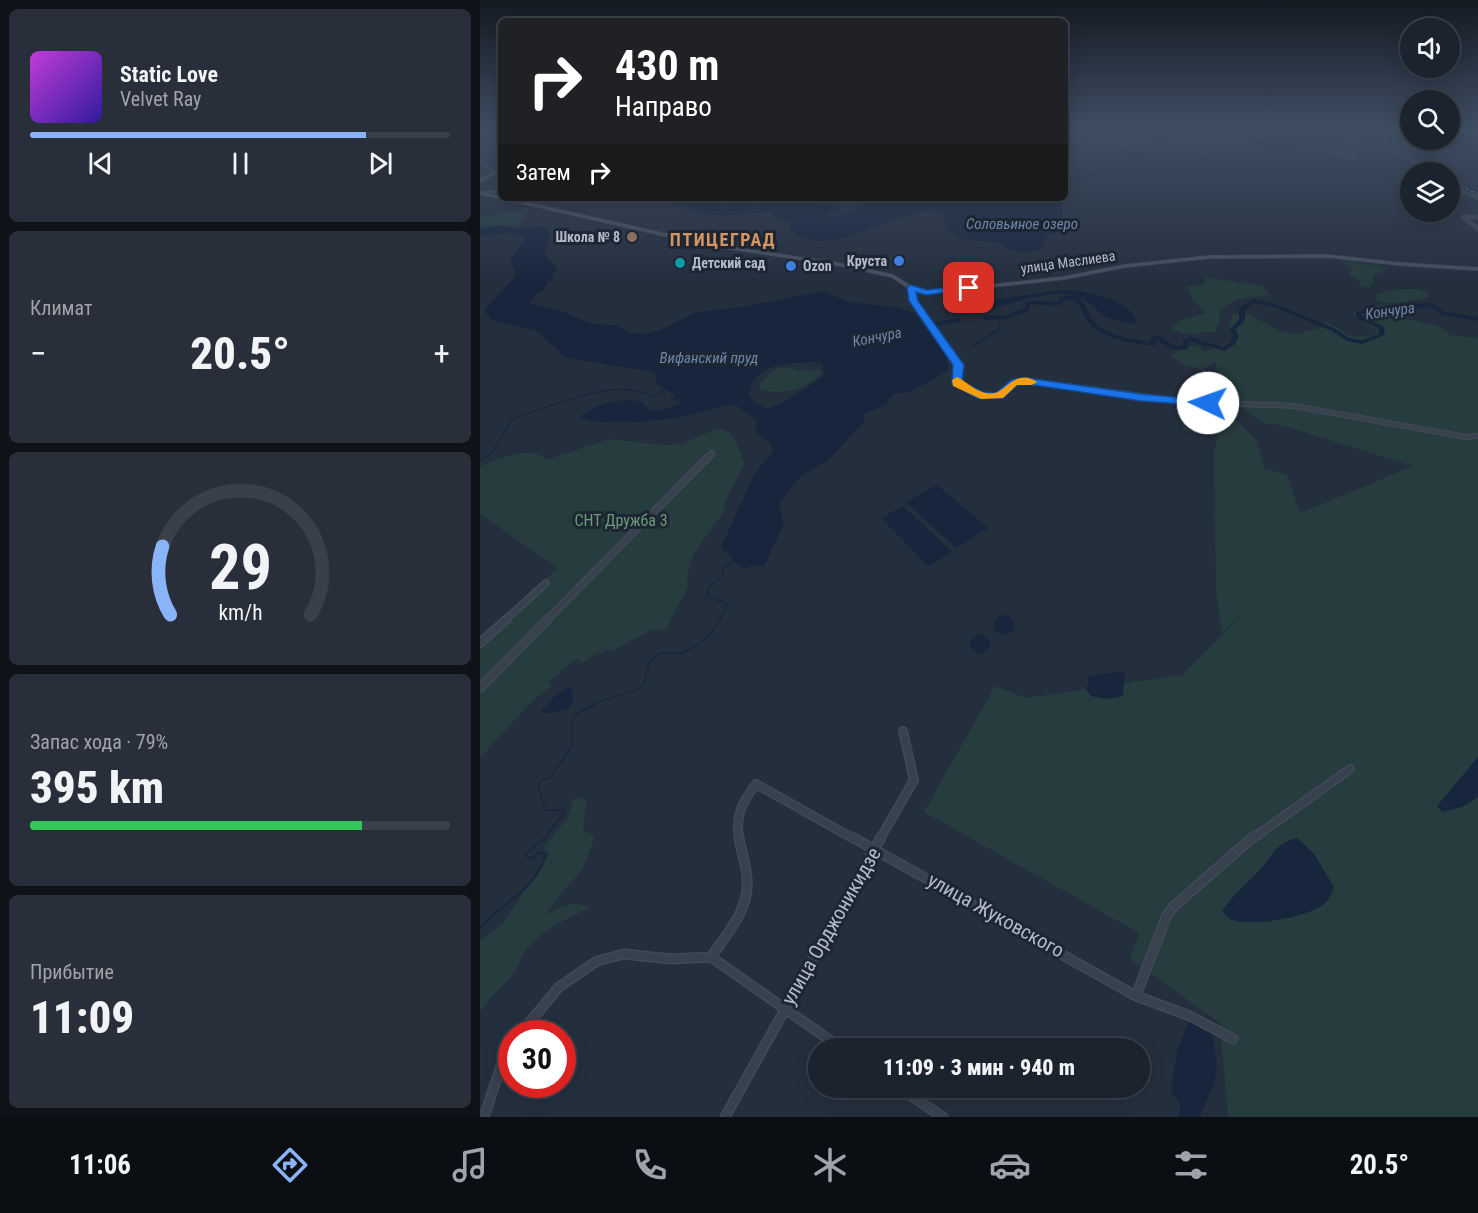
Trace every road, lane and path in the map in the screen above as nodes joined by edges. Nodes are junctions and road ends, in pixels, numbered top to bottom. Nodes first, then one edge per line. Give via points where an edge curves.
1 (498, 191) edge
2 (1460, 191) edge
3 (480, 193) edge
4 (498, 197) edge
5 (1478, 198) edge
6 (515, 201) edge
7 (1478, 217) edge
8 (1478, 229) edge
9 (1478, 269) edge
10 (911, 287) junction
11 (1478, 436) edge
12 (711, 454) dead end
13 (546, 583) dead end
14 (480, 643) edge
15 (480, 688) edge
16 (903, 731) dead end
17 (1350, 769) dead end
18 (876, 849) junction
19 (711, 957) junction
20 (1136, 996) junction
21 (783, 1009) junction
22 (532, 1020) edge
23 (826, 1038) edge
24 (1233, 1039) dead end
25 (498, 1075) edge
26 (914, 1098) edge
27 (484, 1117) edge
28 (725, 1117) edge
29 (943, 1117) edge

1 - 3 street
2 - 5 street
3 - 4 street
6 - 10 street via 710,246 893,276
7 - 8 street via 1463,217
9 - 10 street, улица Маслиева via 1327,256 1214,257 926,293
10 - 11 street via 914,301 958,365 957,384 981,395 999,396 1014,382 1027,381 1189,402 1294,406
12 - 15 street
13 - 14 street
16 - 18 street, улица Орджоникидзе via 914,780
17 - 20 street via 1311,793 1227,857 1173,907
18 - 19 street, улица Жуковского via 756,784 742,801 736,822 746,895 740,914
18 - 20 street, улица Жуковского
18 - 21 street, улица Орджоникидзе
19 - 21 street
19 - 22 street via 609,956 559,987
20 - 24 street, улица Жуковского via 1190,1016
21 - 23 street
21 - 28 street, улица Орджоникидзе
25 - 27 street
26 - 29 street

